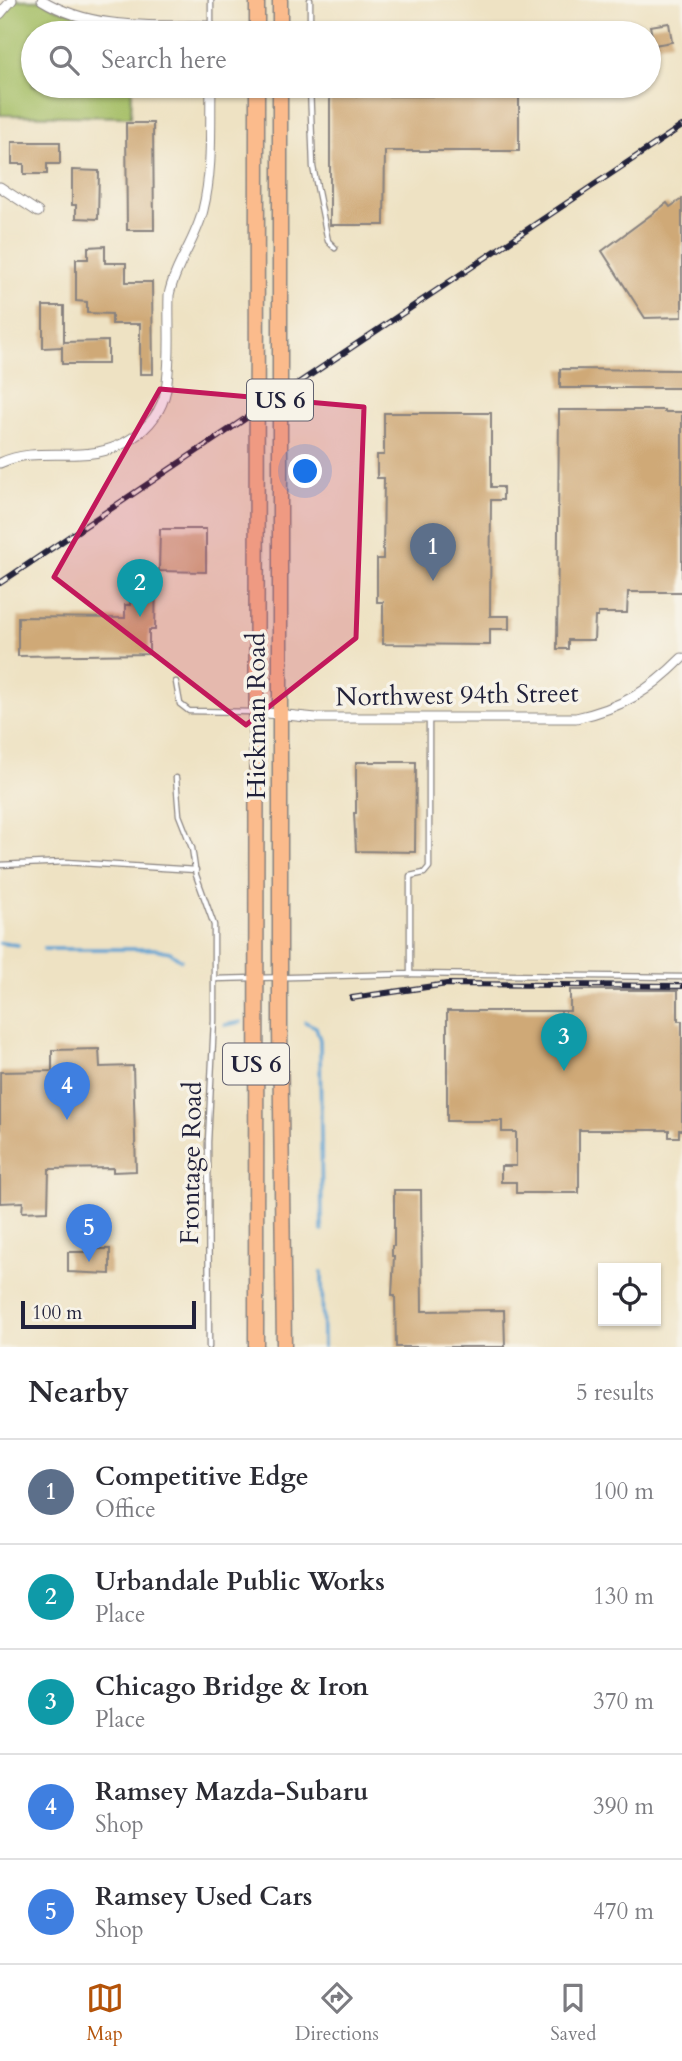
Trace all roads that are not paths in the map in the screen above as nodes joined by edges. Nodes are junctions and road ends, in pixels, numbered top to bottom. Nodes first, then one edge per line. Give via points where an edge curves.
1 (12, 0) edge
2 (42, 0) edge
3 (211, 0) edge
4 (257, 0) edge
5 (280, 0) edge
6 (310, 0) edge
7 (0, 14) edge
8 (92, 21) edge
9 (211, 21) edge
10 (257, 21) edge
11 (280, 21) edge
12 (310, 21) edge
13 (211, 98) edge
14 (257, 98) edge
15 (281, 98) edge
16 (310, 98) edge
17 (0, 187) edge
18 (38, 212) dead end
19 (335, 248) dead end
20 (0, 463) edge
21 (682, 658) edge
22 (176, 681) dead end
23 (257, 712) junction
24 (280, 714) junction
25 (429, 718) junction
26 (176, 778) dead end
27 (0, 864) edge
28 (196, 870) junction
29 (410, 974) junction
30 (280, 976) junction
31 (256, 977) junction
32 (682, 977) edge
33 (214, 979) junction
34 (209, 1347) edge
35 (256, 1347) edge
36 (284, 1347) edge

1 - 7 street
2 - 8 street
3 - 9 lane
4 - 10 main road
5 - 11 main road
6 - 12 lane
13 - 20 street via 207,190 197,229 169,295 167,383 161,407 147,427 110,449 83,454 31,453
14 - 23 main road, Hickman Road / US 6
15 - 24 main road, Hickman Road / US 6
16 - 19 lane via 313,167 328,241
17 - 18 street
21 - 25 street, Northwest 94th Street via 636,697 598,713 554,719
22 - 23 lane via 180,704 189,711
23 - 24 street, Northwest 94th Street
23 - 31 main road, Hickman Road / US 6
24 - 25 street, Northwest 94th Street
24 - 30 main road, Hickman Road / US 6
25 - 29 lane via 429,867 410,876
26 - 28 lane, Frontage Road via 179,815
27 - 28 lane via 65,862
28 - 33 lane, Frontage Road via 214,925
29 - 30 lane
29 - 32 lane
30 - 31 lane
30 - 36 main road, Hickman Road / US 6
31 - 33 lane
31 - 35 main road, Hickman Road / US 6
33 - 34 lane, Frontage Road via 208,1142

